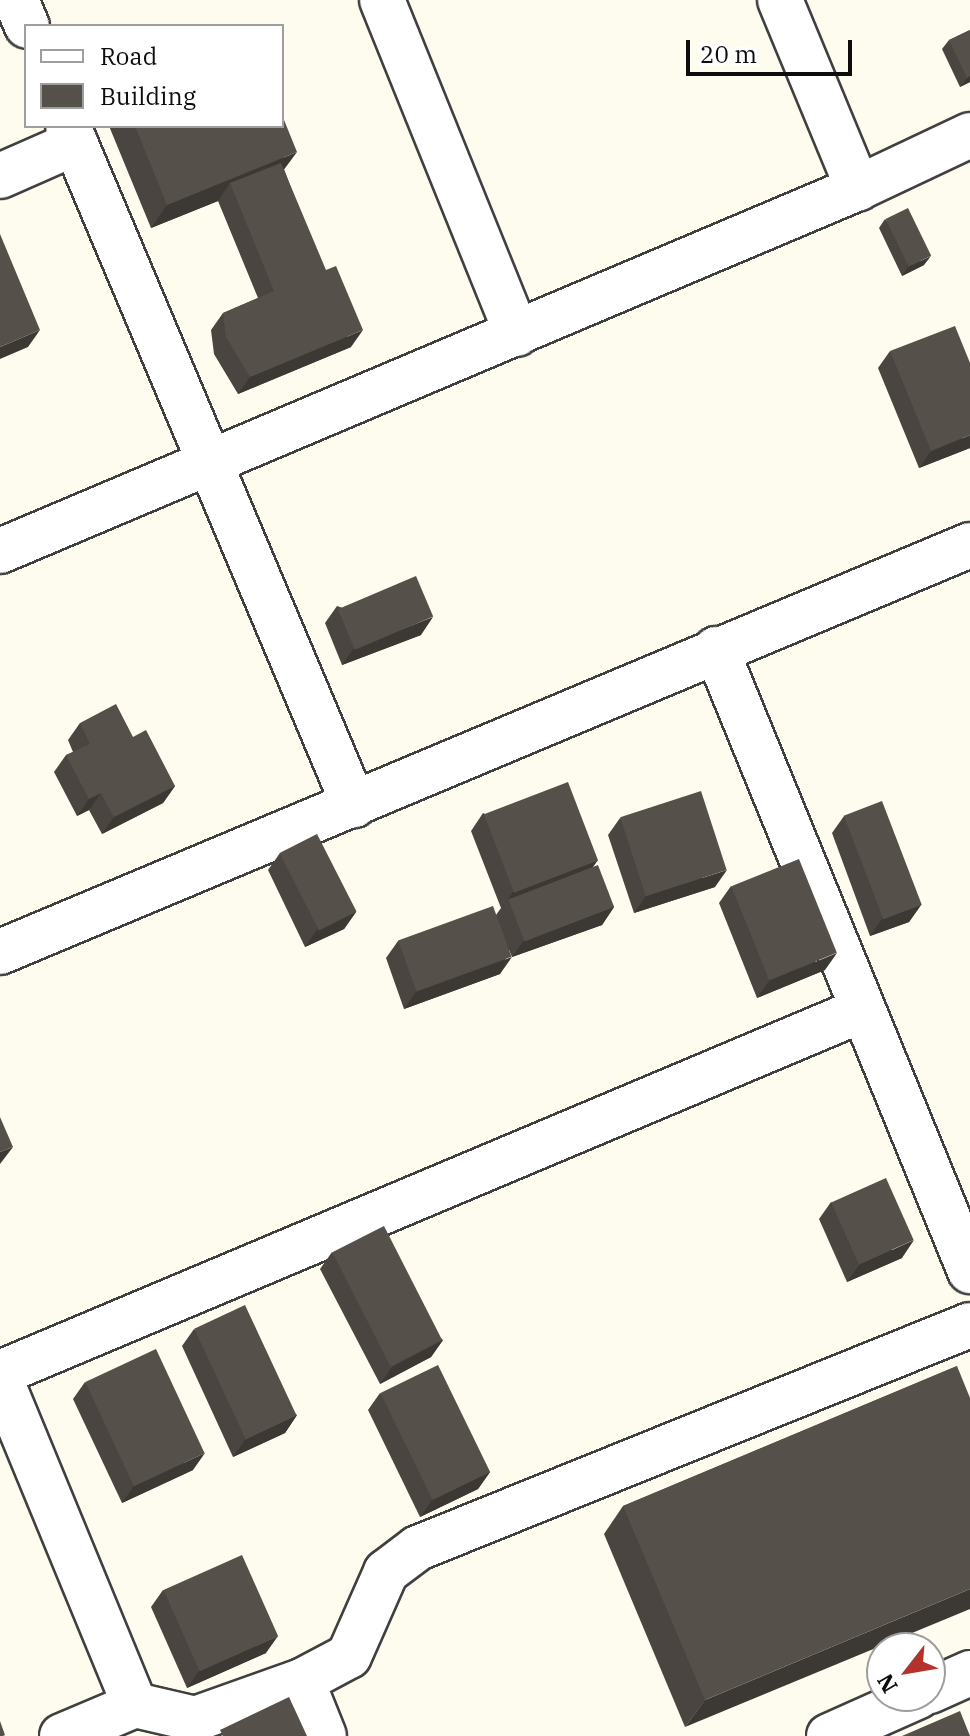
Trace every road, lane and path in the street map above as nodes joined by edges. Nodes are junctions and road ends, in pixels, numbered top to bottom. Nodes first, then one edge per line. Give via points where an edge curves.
1 (16, 0) edge
2 (382, 0) edge
3 (780, 0) edge
4 (26, 24) edge
5 (72, 134) edge
6 (970, 135) edge
7 (0, 176) edge
8 (858, 188) junction
9 (517, 334) junction
10 (211, 461) junction
11 (970, 545) edge
12 (0, 551) edge
13 (716, 649) junction
14 (354, 805) junction
15 (0, 952) edge
16 (862, 1010) junction
17 (970, 1271) edge
18 (970, 1325) edge
19 (0, 1375) edge
20 (970, 1673) edge
21 (302, 1681) junction
22 (946, 1684) edge
23 (135, 1705) junction
24 (883, 1712) edge
25 (62, 1736) edge
26 (324, 1736) edge
27 (829, 1736) edge

1 - 4 street
2 - 9 street
3 - 8 street
5 - 7 street
5 - 10 street
6 - 8 street
8 - 9 street
9 - 10 street
10 - 12 street
10 - 14 street
11 - 13 street
13 - 14 street
13 - 16 street
14 - 15 street
16 - 17 street
16 - 19 street
18 - 21 street via 418,1548 386,1572 349,1656
19 - 23 street
20 - 22 street
21 - 23 street via 195,1719
21 - 26 street
23 - 25 street
24 - 27 street

